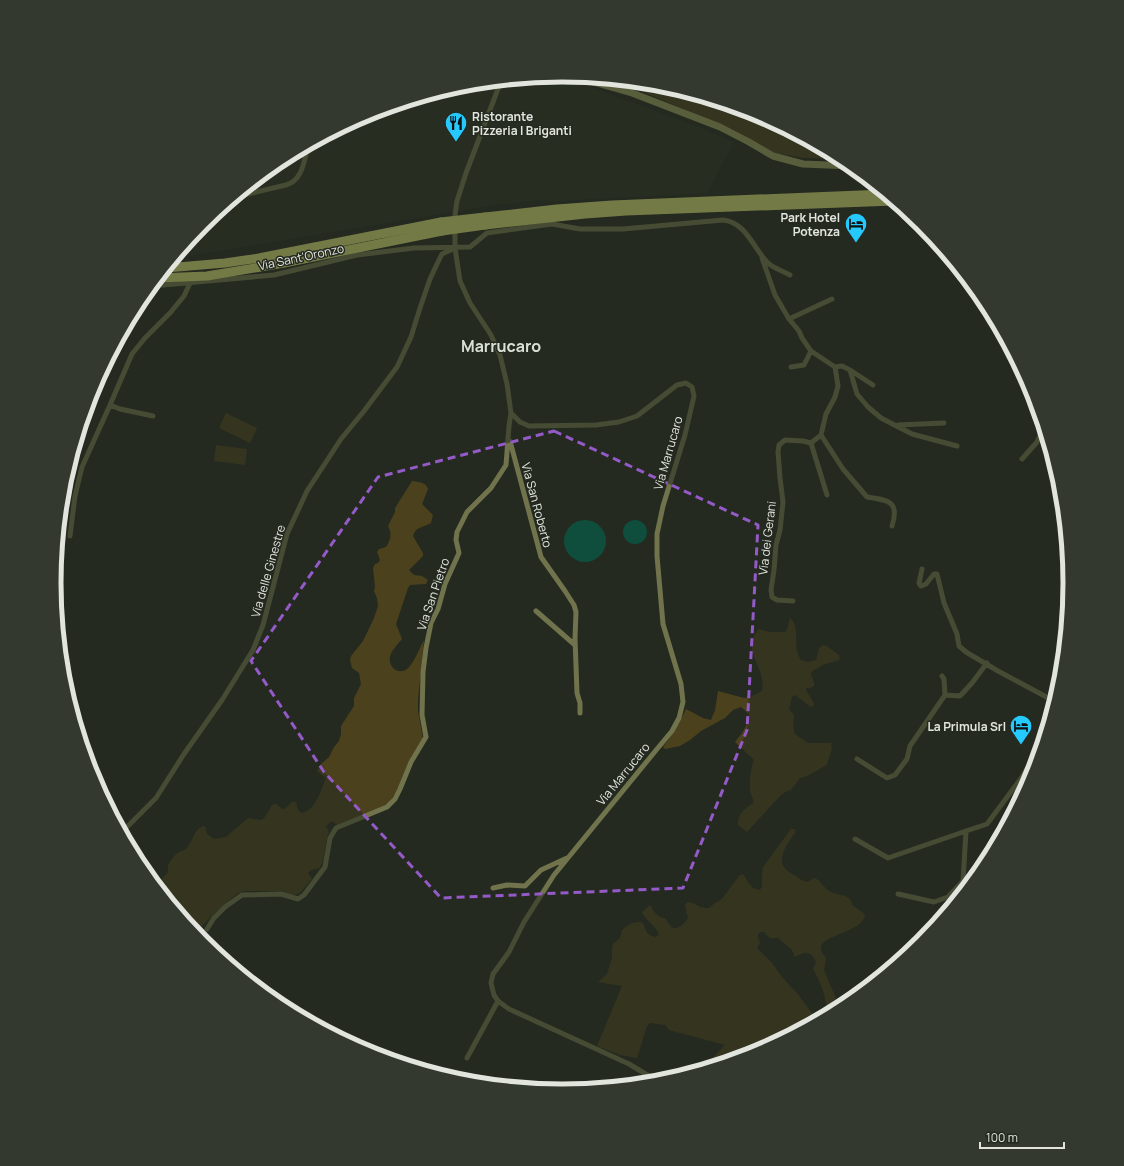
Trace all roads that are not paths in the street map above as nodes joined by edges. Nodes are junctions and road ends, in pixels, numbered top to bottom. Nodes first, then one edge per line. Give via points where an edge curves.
1 (598, 83) edge
2 (499, 86) edge
3 (306, 153) edge
4 (839, 166) edge
5 (247, 194) edge
6 (877, 194) edge
7 (886, 201) edge
8 (485, 221) junction
9 (441, 227) junction
10 (455, 248) junction
11 (761, 256) junction
12 (174, 267) edge
13 (790, 275) dead end
14 (165, 278) edge
15 (190, 283) junction
16 (160, 285) edge
17 (832, 299) dead end
18 (790, 319) junction
19 (811, 351) junction
20 (791, 367) dead end
21 (835, 368) junction
22 (850, 370) junction
23 (873, 385) dead end
24 (110, 405) junction
25 (512, 413) junction
26 (153, 416) dead end
27 (944, 423) dead end
28 (897, 426) junction
29 (821, 435) junction
30 (508, 436) junction
31 (1040, 436) edge
32 (811, 443) junction
33 (957, 446) dead end
34 (1022, 459) dead end
35 (827, 495) dead end
36 (892, 526) dead end
37 (70, 536) dead end
38 (922, 569) dead end
39 (793, 601) dead end
40 (536, 611) dead end
41 (575, 644) junction
42 (987, 663) junction
43 (942, 676) dead end
44 (945, 695) junction
45 (1049, 698) edge
46 (580, 712) dead end
47 (856, 759) dead end
48 (1027, 768) edge
49 (126, 828) edge
50 (966, 831) junction
51 (855, 839) dead end
52 (568, 858) junction
53 (493, 888) dead end
54 (898, 894) dead end
55 (207, 929) dead end
56 (498, 1001) junction
57 (467, 1058) dead end
58 (649, 1076) edge

1 - 4 street via 632,93 720,127 773,156 803,164
2 - 10 street via 457,201
3 - 5 street via 300,175 294,182
6 - 8 highway via 612,205 557,209
7 - 8 highway via 626,211
8 - 9 highway, bridge
9 - 12 highway via 259,258
9 - 14 highway via 284,263 207,276
10 - 11 street via 470,247 487,233 552,224 580,229 623,229 723,220 738,225
10 - 15 street, Via Sant'Oronzo via 394,250 357,255 274,275
10 - 25 street via 460,281 500,355
10 - 49 street, Via delle Ginestre via 442,254 436,264 411,337 397,367 341,439 307,491 287,534 265,619 253,650 156,798
11 - 13 street via 769,264
11 - 18 street via 775,295
15 - 16 street, Via Sant'Oronzo
15 - 24 street via 184,296 132,354
17 - 18 street
18 - 19 street
19 - 20 street via 804,365
19 - 21 street
21 - 22 street via 842,366
21 - 29 street via 838,386 826,414
22 - 23 street
22 - 28 street via 857,394 881,418
24 - 26 street
24 - 37 street via 82,467
25 - 30 street, Via San Pietro
25 - 52 street, Via Marrucaro via 520,422 530,426 596,425 619,422 637,416 677,385 686,383 692,387 694,396 663,506 657,548 661,617 681,684 681,711 672,730
27 - 28 street
28 - 33 street via 912,434
29 - 32 street
29 - 36 street via 843,469 867,497 892,504 895,509
30 - 41 street, Via San Roberto via 541,557 574,605
30 - 55 street, Via San Pietro via 506,465 492,488 467,512 457,532 459,553 431,623 426,648 422,715 426,737 411,762 395,799 387,807 336,828 330,838 325,867 304,895 298,899 281,894 242,895 225,907
31 - 34 street
32 - 35 street
32 - 39 street, Via dei Gerani via 785,440 779,445 778,452 783,502 770,590 777,600
38 - 42 street via 919,583 921,586 937,574 959,646
40 - 41 street
41 - 46 street, Via San Roberto
42 - 44 street via 960,696
42 - 45 street
43 - 44 street
44 - 47 street via 910,746 907,759 895,775 887,778
48 - 50 street via 987,824
50 - 51 street via 888,858
50 - 54 street via 963,882 948,897 934,902
52 - 53 street, Via Marrucaro via 541,870 524,886 507,885
52 - 56 street, Via Marrucaro via 554,875 493,974 491,983
56 - 57 street
56 - 58 street via 509,1009 629,1064

